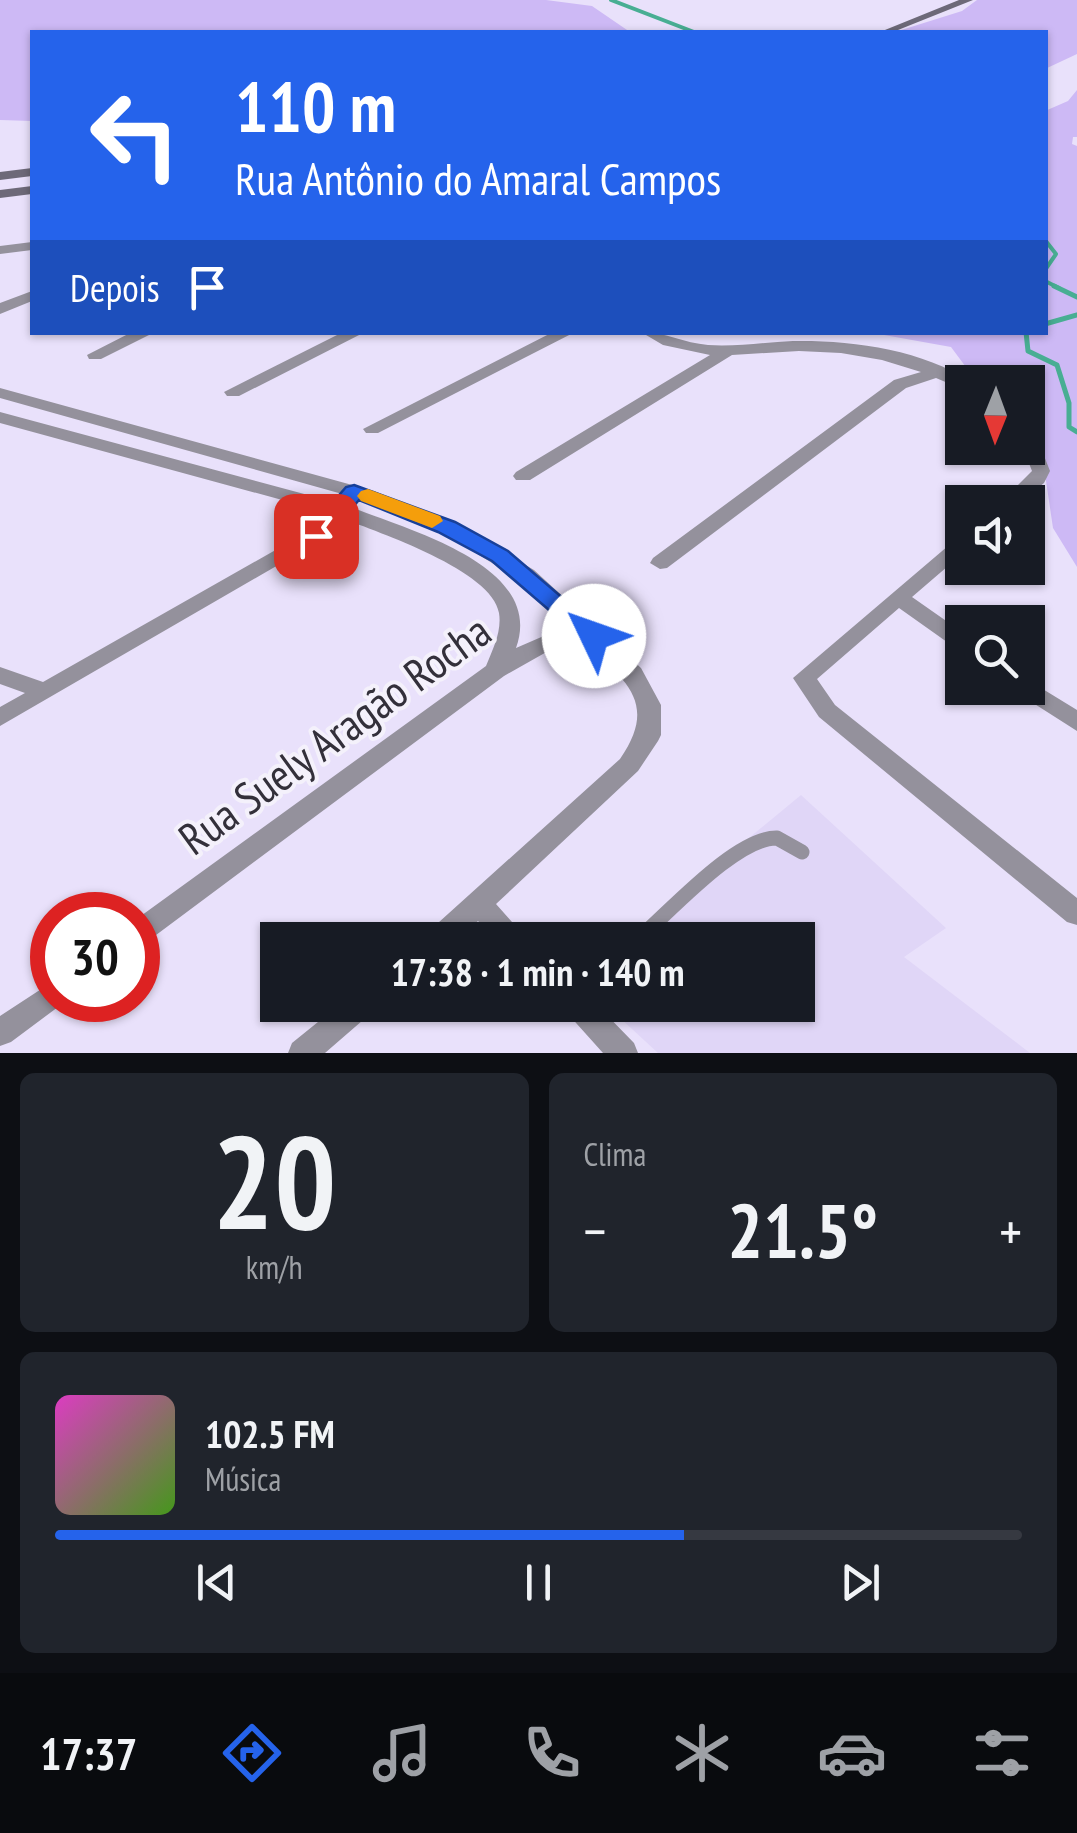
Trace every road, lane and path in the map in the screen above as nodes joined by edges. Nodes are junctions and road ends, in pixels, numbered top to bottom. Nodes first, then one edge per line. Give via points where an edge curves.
1 (968, 0) edge
2 (890, 30) edge
3 (30, 172) edge
4 (0, 176) edge
5 (30, 190) edge
6 (0, 194) edge
7 (30, 246) edge
8 (0, 250) edge
9 (30, 297) edge
10 (0, 308) edge
11 (140, 335) edge
12 (351, 335) edge
13 (562, 335) edge
14 (655, 335) edge
15 (726, 352) junction
16 (95, 355) dead end
17 (938, 372) junction
18 (945, 376) edge
19 (233, 392) dead end
20 (0, 393) edge
21 (0, 417) edge
22 (372, 429) dead end
23 (524, 476) dead end
24 (354, 492) junction
25 (338, 509) junction
26 (945, 559) edge
27 (660, 563) dead end
28 (899, 598) junction
29 (945, 630) edge
30 (594, 636) junction
31 (496, 670) junction
32 (0, 675) edge
33 (43, 690) junction
34 (1045, 700) edge
35 (0, 718) edge
36 (1077, 722) edge
37 (802, 852) dead end
38 (478, 904) junction
39 (1077, 914) edge
40 (160, 916) edge
41 (458, 922) edge
42 (496, 922) edge
43 (658, 922) edge
44 (30, 1011) edge
45 (340, 1022) edge
46 (594, 1022) edge
47 (0, 1033) edge
48 (303, 1053) edge
49 (623, 1053) edge

1 - 2 street
3 - 4 street
5 - 6 street
7 - 8 street
9 - 10 street
11 - 16 street
12 - 19 street
13 - 22 street
14 - 15 street via 680,348
15 - 17 street via 838,348
15 - 23 street
17 - 18 street
17 - 27 street via 900,384
20 - 24 street
21 - 25 street
24 - 25 street
24 - 30 street via 500,556
25 - 31 street via 452,555 498,590 512,623
25 - 33 street via 316,536
26 - 28 street
28 - 29 street
28 - 39 street via 804,678 827,711
30 - 31 street, Rua Suely Aragão Rocha via 536,644
30 - 38 street via 633,674 649,705 650,735 629,764
31 - 40 street, Rua Suely Aragão Rocha
32 - 33 street
33 - 35 street
34 - 36 street
37 - 43 lane via 768,837
38 - 41 street
38 - 42 street
44 - 47 street
45 - 48 street
46 - 49 street

